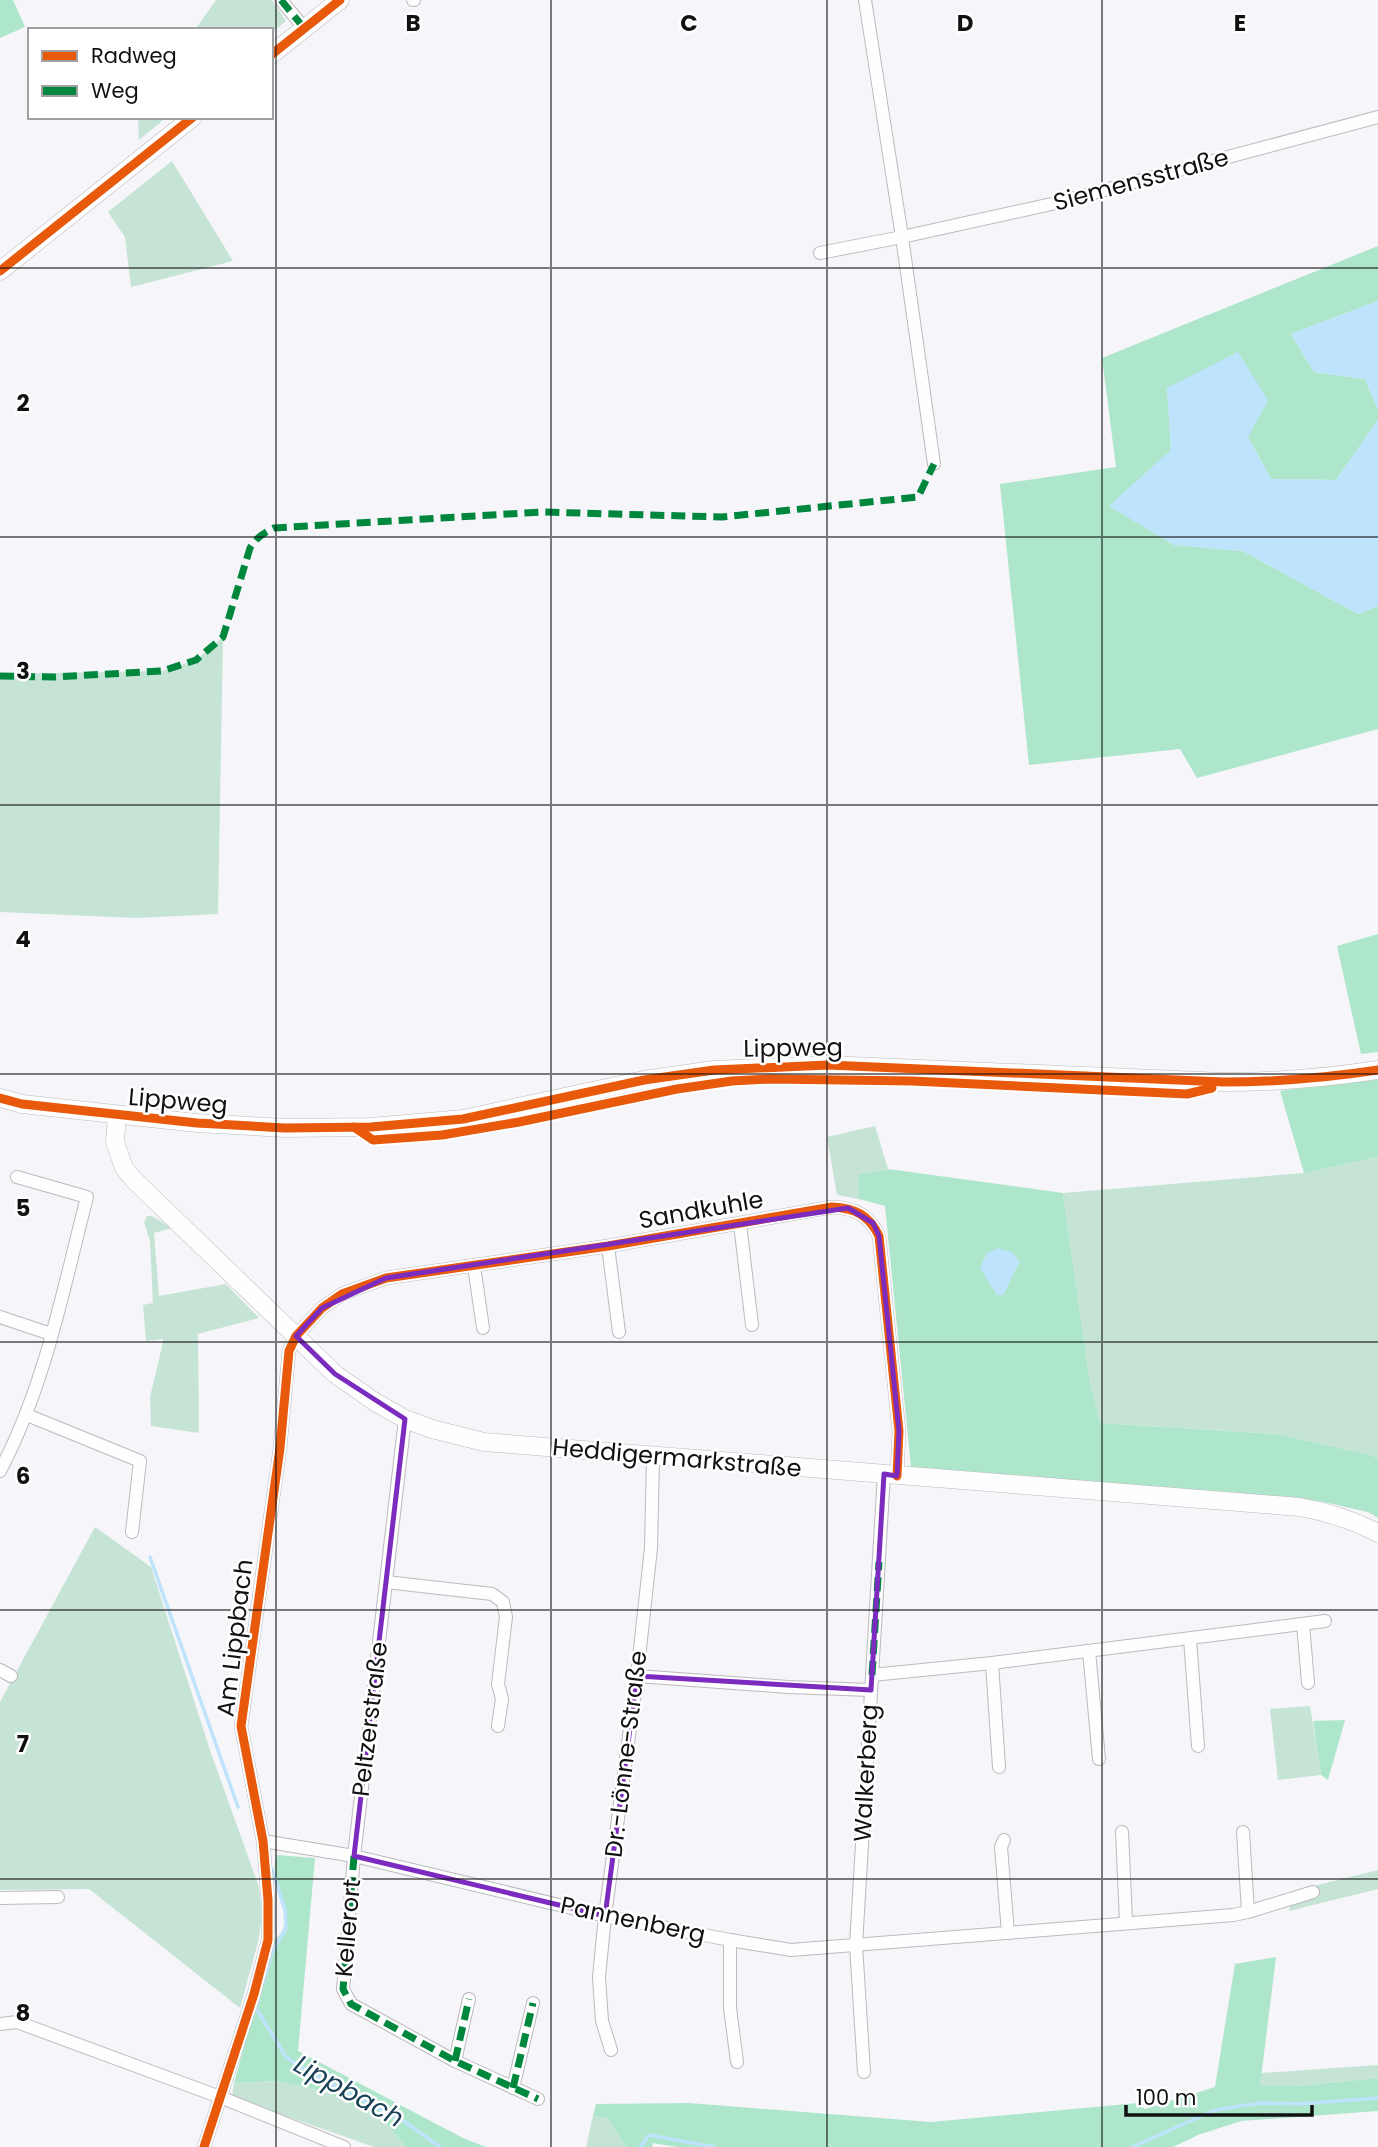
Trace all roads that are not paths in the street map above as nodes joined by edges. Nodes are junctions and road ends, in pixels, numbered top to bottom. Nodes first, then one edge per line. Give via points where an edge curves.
1 (281, 0) edge
2 (341, 0) edge
3 (865, 0) edge
4 (304, 29) junction
5 (273, 53) edge
6 (1378, 117) edge
7 (190, 119) edge
8 (902, 237) junction
9 (820, 253) dead end
10 (0, 271) edge
11 (934, 464) dead end
12 (1378, 1070) edge
13 (0, 1098) edge
14 (117, 1115) junction
15 (17, 1177) dead end
16 (740, 1224) junction
17 (608, 1246) junction
18 (474, 1266) junction
19 (0, 1317) edge
20 (752, 1325) dead end
21 (483, 1328) dead end
22 (619, 1332) dead end
23 (51, 1334) junction
24 (296, 1336) junction
25 (27, 1415) junction
26 (405, 1419) junction
27 (653, 1457) junction
28 (0, 1471) edge
29 (891, 1475) junction
30 (132, 1532) dead end
31 (1378, 1533) edge
32 (386, 1582) junction
33 (1325, 1621) dead end
34 (1303, 1624) junction
35 (1190, 1639) junction
36 (1089, 1651) junction
37 (992, 1662) junction
38 (872, 1675) junction
39 (637, 1676) junction
40 (1308, 1683) dead end
41 (871, 1690) junction
42 (498, 1726) dead end
43 (1198, 1746) dead end
44 (1099, 1759) dead end
45 (999, 1767) dead end
46 (1122, 1832) dead end
47 (1243, 1832) dead end
48 (1004, 1840) dead end
49 (263, 1841) junction
50 (354, 1856) junction
51 (1313, 1892) dead end
52 (58, 1897) dead end
53 (0, 1898) edge
54 (1248, 1912) junction
55 (605, 1916) junction
56 (1126, 1922) junction
57 (1008, 1933) junction
58 (730, 1940) junction
59 (856, 1945) junction
60 (469, 1999) dead end
61 (533, 2003) dead end
62 (0, 2024) edge
63 (611, 2050) dead end
64 (455, 2061) junction
65 (737, 2062) dead end
66 (864, 2071) dead end
67 (513, 2088) junction
68 (220, 2097) junction
69 (538, 2099) dead end
70 (204, 2147) edge
71 (344, 2147) edge

1 - 4 street
2 - 4 street
3 - 8 street
4 - 5 street
6 - 8 street, Siemensstraße via 1063,201
7 - 10 street
8 - 9 street, Siemensstraße
8 - 11 street
12 - 14 street, Lippweg via 1327,1078 1223,1082 828,1065 691,1073 416,1125 285,1128
13 - 14 street, Lippweg
14 - 24 street, Heddigermarkstraße via 115,1142 124,1168
15 - 23 street via 87,1197
16 - 17 street, Sandkuhle
16 - 20 street, Sandkuhle
16 - 29 street, Sandkuhle via 832,1207 861,1213 873,1223 879,1236 898,1418
17 - 18 street, Sandkuhle
17 - 22 street, Sandkuhle
18 - 21 street
18 - 24 street, Sandkuhle via 386,1278 362,1286 322,1308
19 - 23 street
23 - 25 street
24 - 26 street, Heddigermarkstraße via 335,1374
24 - 49 street, Am Lippbach via 289,1352 242,1726
25 - 28 street
25 - 30 street via 140,1461
26 - 27 street, Heddigermarkstraße via 484,1442
26 - 32 street, Peltzerstraße
27 - 29 street, Heddigermarkstraße
27 - 39 street, Dr.-Lönne-Straße via 651,1548
29 - 31 street, Heddigermarkstraße via 1300,1507 1328,1512
29 - 38 street, Walkerberg
32 - 42 street via 492,1594 502,1602 506,1617
32 - 50 street, Peltzerstraße
33 - 34 street
34 - 35 street
34 - 40 street
35 - 36 street
35 - 43 street
36 - 37 street
36 - 44 street
37 - 38 street
37 - 45 street
38 - 41 street, Walkerberg
39 - 41 street
39 - 55 street, Dr.-Lönne-Straße
41 - 59 street, Walkerberg
46 - 56 street
47 - 54 street
48 - 57 street
49 - 50 street, Pannenberg
49 - 68 street, Am Lippbach via 268,1940
50 - 55 street, Pannenberg
50 - 64 street, Kellerort via 343,1989 351,2004
51 - 54 street, Pannenberg
52 - 53 street
54 - 56 street, Pannenberg
55 - 58 street, Pannenberg
55 - 63 street, Dr.-Lönne-Straße via 599,1977 602,2021
56 - 57 street, Pannenberg
57 - 59 street, Pannenberg
58 - 59 street, Pannenberg via 791,1950
58 - 65 street via 730,2008
59 - 66 street, Walkerberg
60 - 64 street
61 - 67 street
62 - 68 street via 17,2022
64 - 67 street, Kellerort
67 - 69 street, Kellerort
68 - 70 street, Am Lippbach
68 - 71 street

